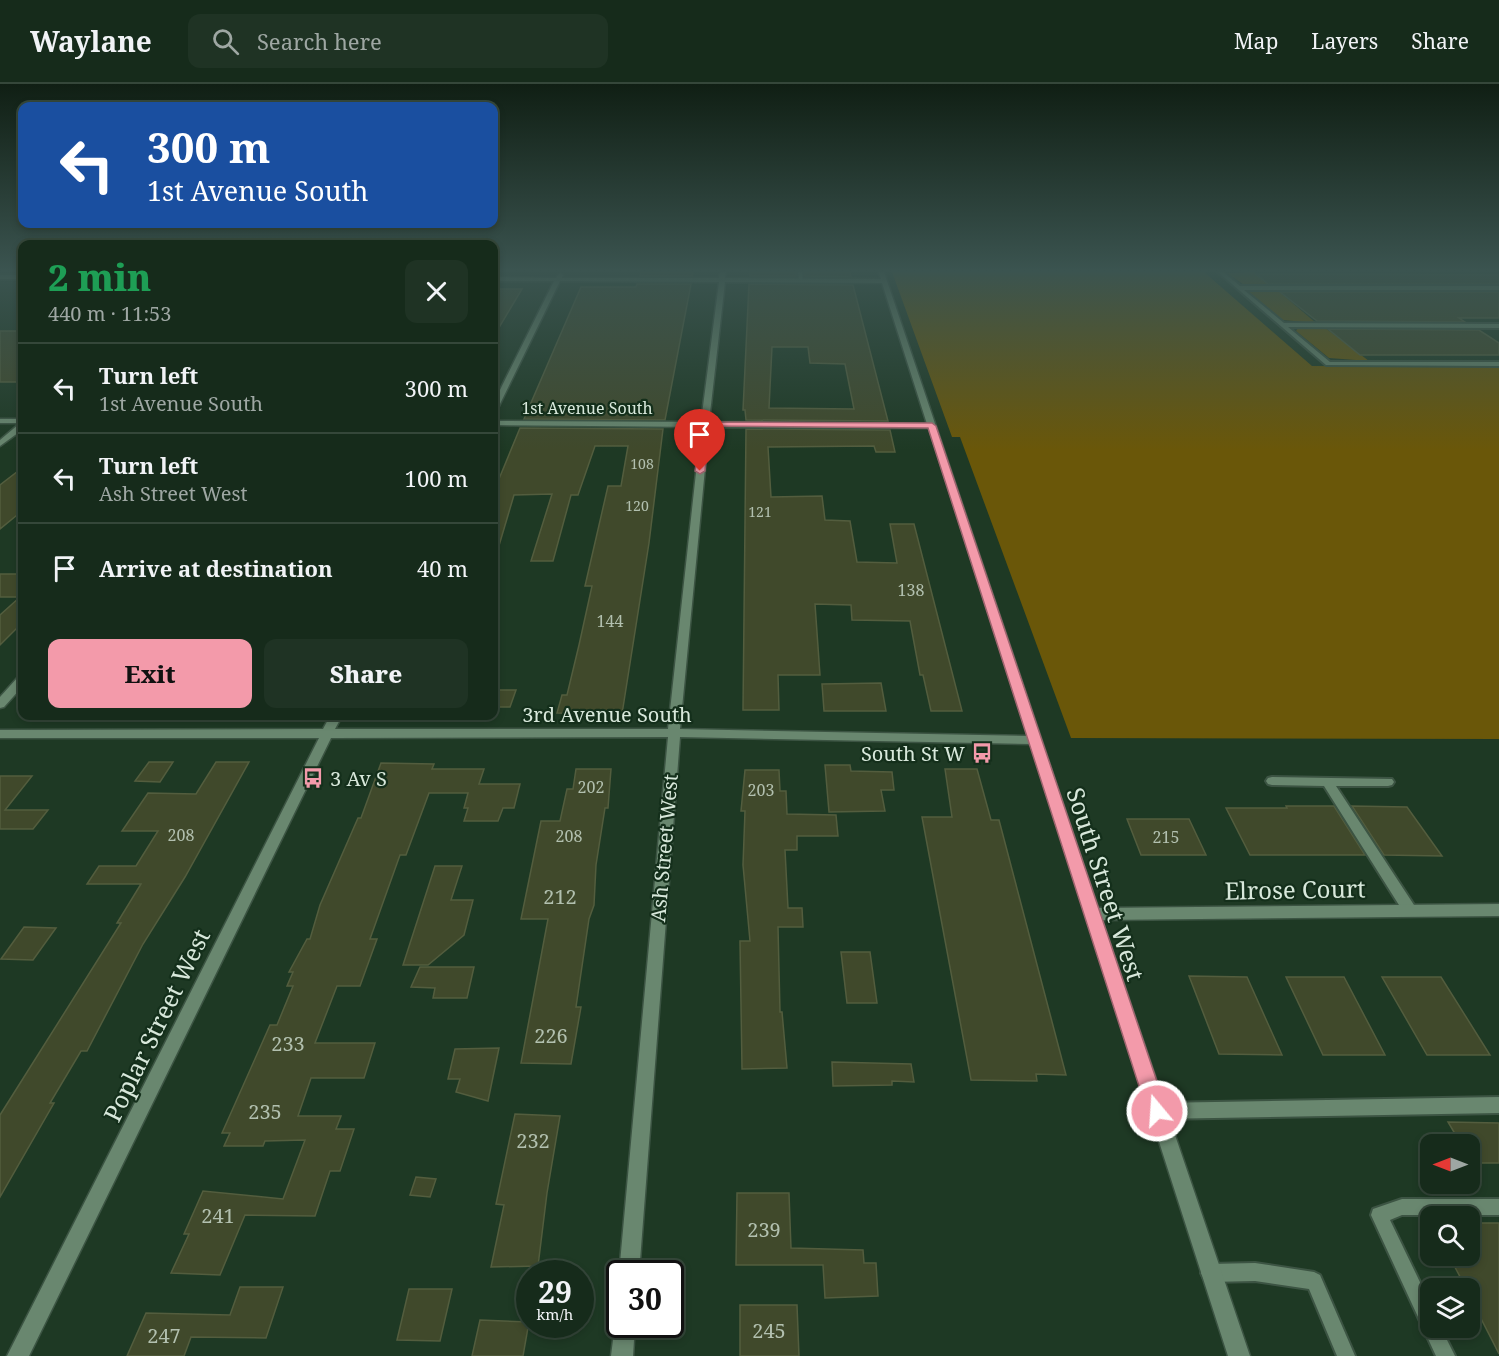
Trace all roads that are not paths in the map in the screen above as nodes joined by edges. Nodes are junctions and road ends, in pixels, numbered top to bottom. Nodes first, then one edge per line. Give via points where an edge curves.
1 (532, 331) edge
2 (716, 331) edge
3 (900, 331) edge
4 (1290, 331) edge
5 (1499, 364) edge
6 (498, 400) edge
7 (0, 421) edge
8 (18, 421) edge
9 (498, 423) edge
10 (705, 424) junction
11 (932, 426) junction
12 (18, 429) edge
13 (0, 444) edge
14 (18, 684) edge
15 (0, 704) edge
16 (334, 720) edge
17 (674, 733) junction
18 (0, 734) edge
19 (326, 735) junction
20 (1034, 740) junction
21 (1272, 781) dead end
22 (1327, 781) junction
23 (1388, 782) dead end
24 (1409, 909) junction
25 (1499, 910) edge
26 (1092, 914) junction
27 (1499, 1105) edge
28 (1157, 1111) junction
29 (1499, 1207) edge
30 (630, 1260) edge
31 (1210, 1273) junction
32 (1420, 1301) edge
33 (624, 1338) edge
34 (1438, 1338) edge
35 (18, 1356) edge
36 (622, 1356) edge
37 (1239, 1356) edge
38 (1346, 1356) edge
39 (1446, 1356) edge

1 - 6 street
2 - 10 street, Ash Street West
3 - 11 street, South Street West
4 - 5 lane via 1328,364
7 - 8 street
9 - 10 street, 1st Avenue South
10 - 11 street, 1st Avenue South
10 - 17 street, Ash Street West
11 - 20 street, South Street West
12 - 13 street
14 - 15 street
16 - 19 street, Poplar Street West
17 - 19 street, 3rd Avenue South
17 - 20 street, 3rd Avenue South
17 - 30 street, Ash Street West
18 - 19 street, 3rd Avenue South
19 - 35 street, Poplar Street West
20 - 26 street, South Street West
21 - 22 lane
22 - 23 lane
22 - 24 lane
24 - 25 street, Elrose Court
24 - 26 street, Elrose Court
26 - 28 street, South Street West
27 - 28 lane
28 - 31 street, South Street West
29 - 32 lane via 1402,1207 1379,1215
31 - 37 street, South Street West
31 - 38 lane via 1255,1272 1314,1281
33 - 36 street
34 - 39 lane

